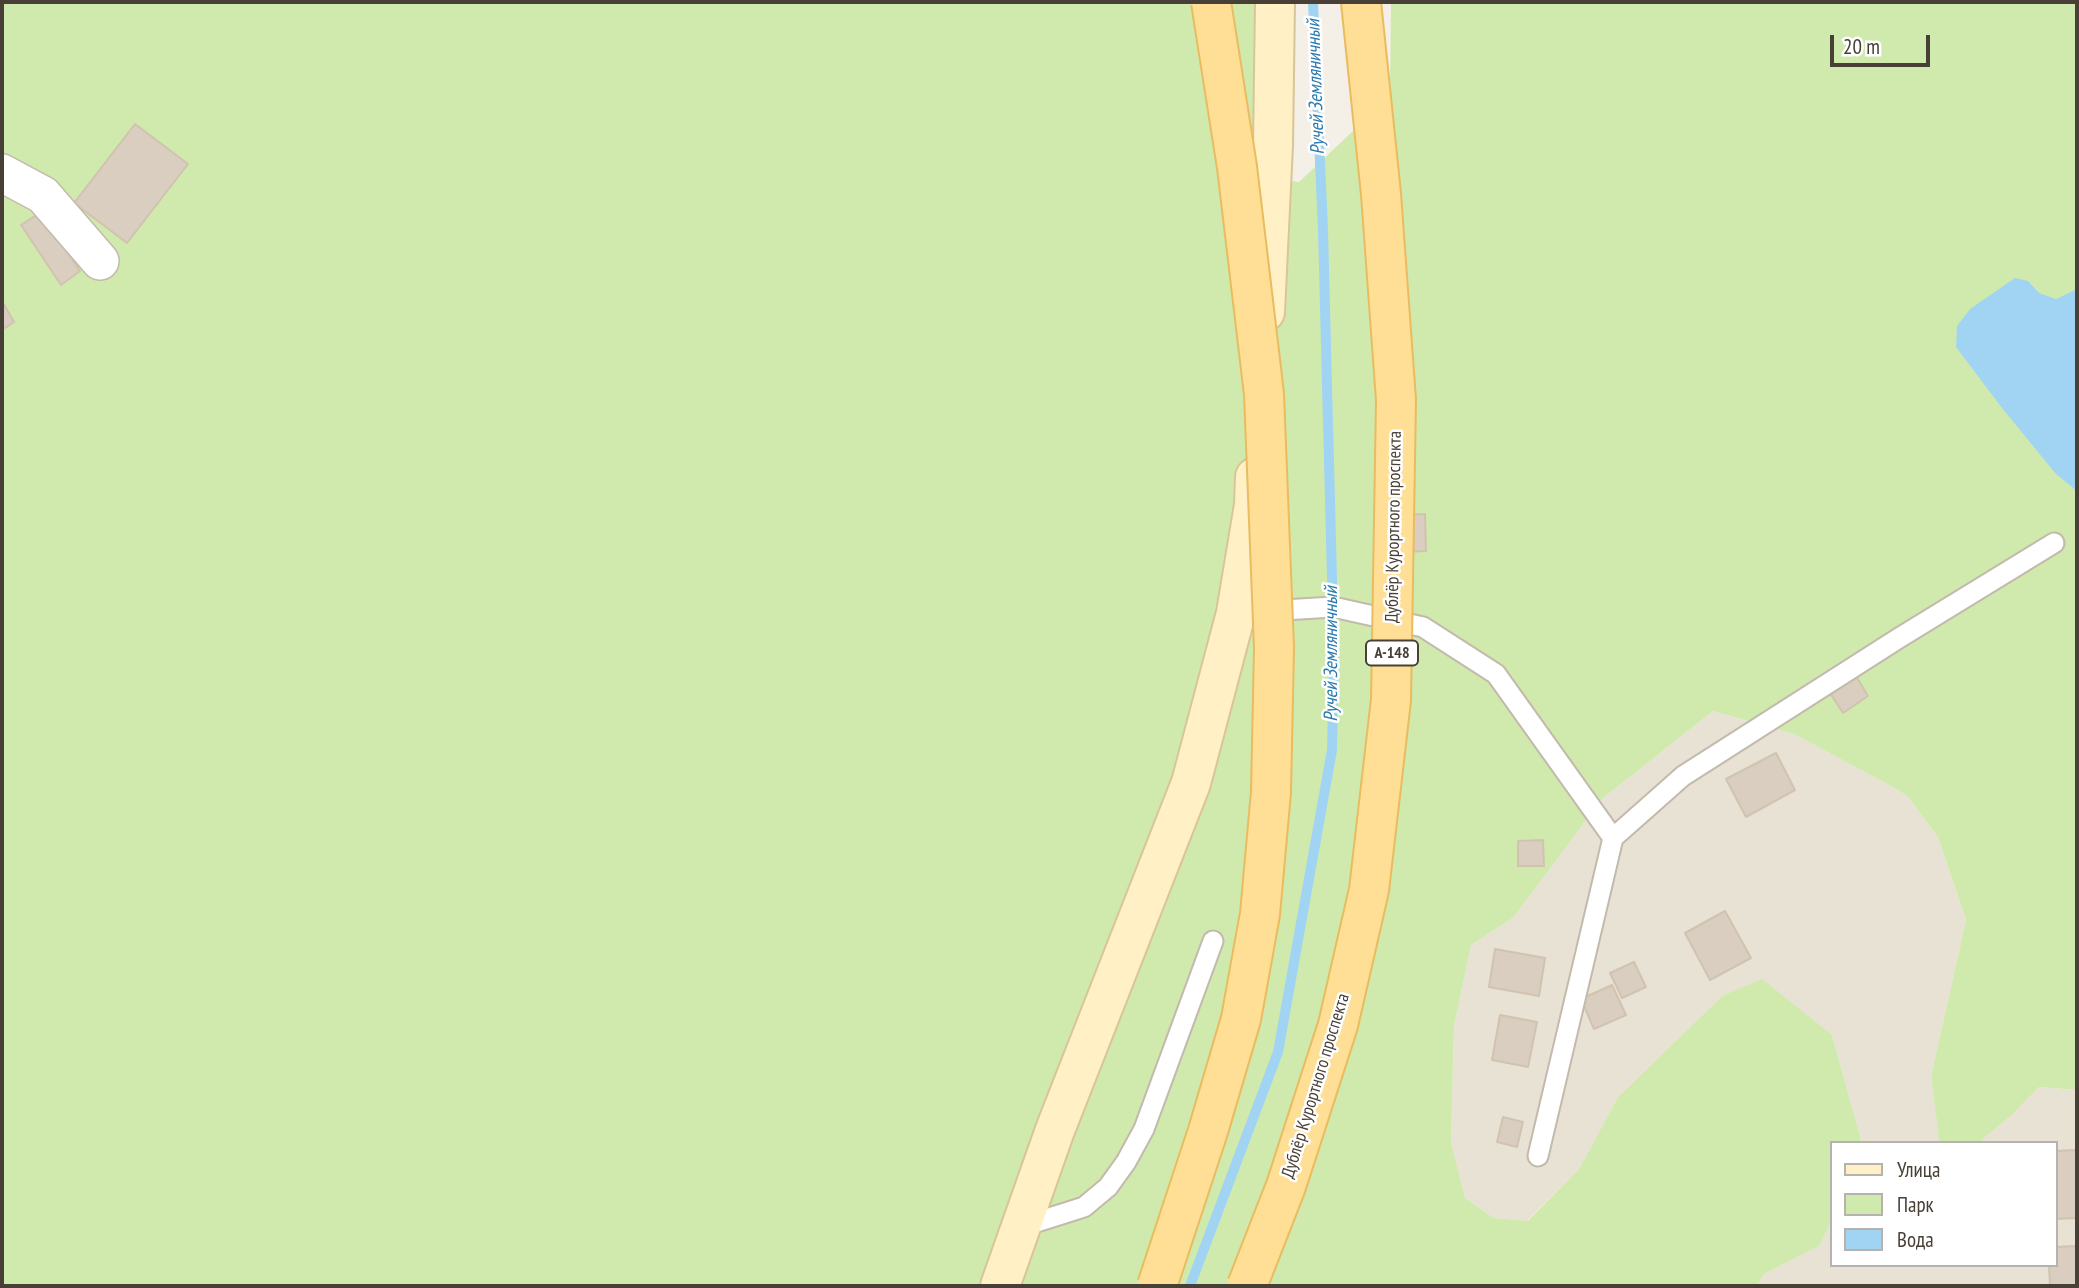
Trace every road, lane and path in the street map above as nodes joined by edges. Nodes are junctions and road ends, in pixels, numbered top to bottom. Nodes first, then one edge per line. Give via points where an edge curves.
1 (1211, 2) edge
2 (1275, 2) edge
3 (1361, 2) edge
4 (2, 173) edge
5 (100, 261) dead end
6 (2054, 543) dead end
7 (1236, 613) junction
8 (1613, 838) junction
9 (1213, 941) dead end
10 (1538, 1156) dead end
11 (1020, 1227) junction
12 (1000, 1286) edge
13 (1157, 1286) edge
14 (1247, 1286) edge

1 - 13 main road, bridge via 1237,167 1264,394 1274,648 1271,792 1259,914 1241,1019
2 - 7 main road via 1273,145 1254,505
3 - 14 main road, Дублёр Курортного проспекта / А-148, bridge via 1381,194 1395,400 1391,700 1369,890 1338,1025 1286,1186
4 - 5 street via 43,195
6 - 8 lane via 1683,776
7 - 8 lane via 1333,607 1423,627 1496,674
7 - 11 main road via 1191,783
8 - 10 lane
9 - 11 lane via 1144,1129 1126,1162 1108,1187 1084,1207
11 - 12 main road

